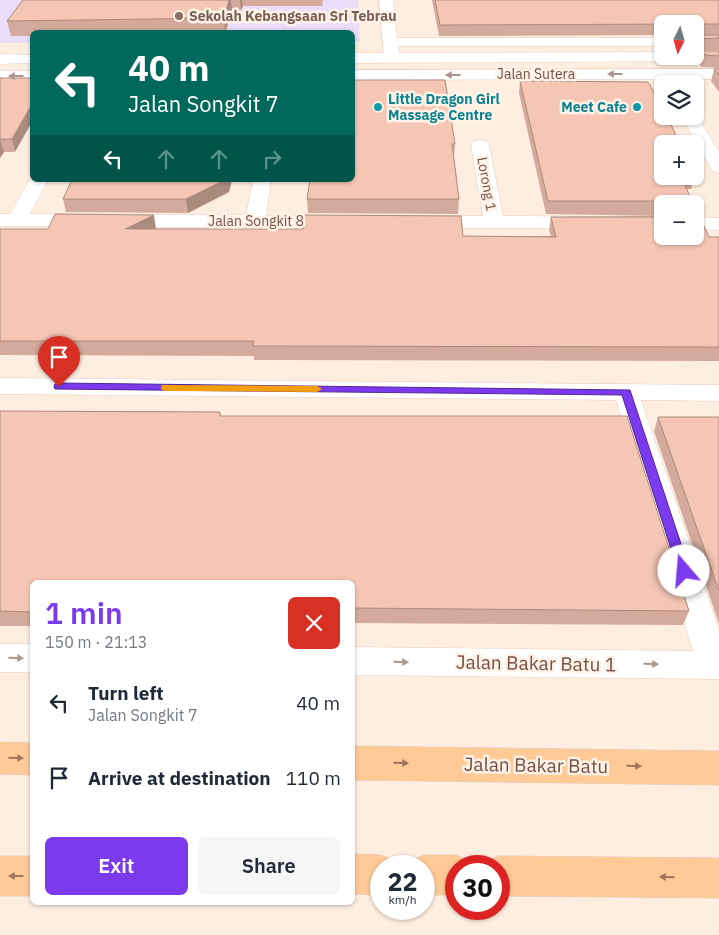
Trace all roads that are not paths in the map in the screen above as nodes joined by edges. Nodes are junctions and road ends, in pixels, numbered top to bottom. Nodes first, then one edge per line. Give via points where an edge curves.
1 (386, 0) edge
2 (390, 42) junction
3 (654, 42) edge
4 (704, 42) edge
5 (719, 42) edge
6 (704, 56) edge
7 (719, 56) edge
8 (654, 57) edge
9 (30, 58) edge
10 (355, 58) edge
11 (392, 58) junction
12 (0, 59) edge
13 (719, 74) edge
14 (355, 75) edge
15 (704, 75) edge
16 (0, 76) edge
17 (30, 76) edge
18 (654, 79) edge
19 (694, 125) edge
20 (480, 145) dead end
21 (719, 167) edge
22 (37, 182) edge
23 (262, 182) edge
24 (9, 220) edge
25 (255, 221) junction
26 (364, 222) edge
27 (404, 222) edge
28 (494, 222) junction
29 (654, 223) edge
30 (704, 224) edge
31 (719, 224) edge
32 (0, 386) edge
33 (626, 392) junction
34 (719, 393) edge
35 (0, 658) edge
36 (30, 658) edge
37 (355, 661) edge
38 (717, 665) edge
39 (0, 758) edge
40 (30, 759) edge
41 (355, 763) edge
42 (719, 768) edge
43 (355, 874) edge
44 (370, 875) edge
45 (0, 876) edge
46 (30, 876) edge
47 (510, 876) edge
48 (719, 878) edge

1 - 2 street
2 - 3 street, Jalan Sutera
2 - 11 street
4 - 5 street
6 - 7 street, Jalan Sutera
8 - 11 street, Jalan Sutera
9 - 12 street
10 - 11 street, Jalan Sutera
13 - 15 street, Jalan Sutera
18 -> 14 street, Jalan Sutera
17 -> 16 street
19 - 21 street
20 - 28 street, Lorong 1
22 - 24 street
23 - 25 street
24 - 25 street, Jalan Songkit 8
25 - 26 street, Jalan Songkit 8
27 - 28 street
28 - 29 street
30 - 31 street
32 - 33 street
33 - 34 street
33 - 38 street
35 -> 36 street
37 -> 38 street, Jalan Bakar Batu 1
39 -> 40 main road
41 -> 42 main road, Jalan Bakar Batu
43 - 44 main road
46 -> 45 main road
48 -> 47 main road

